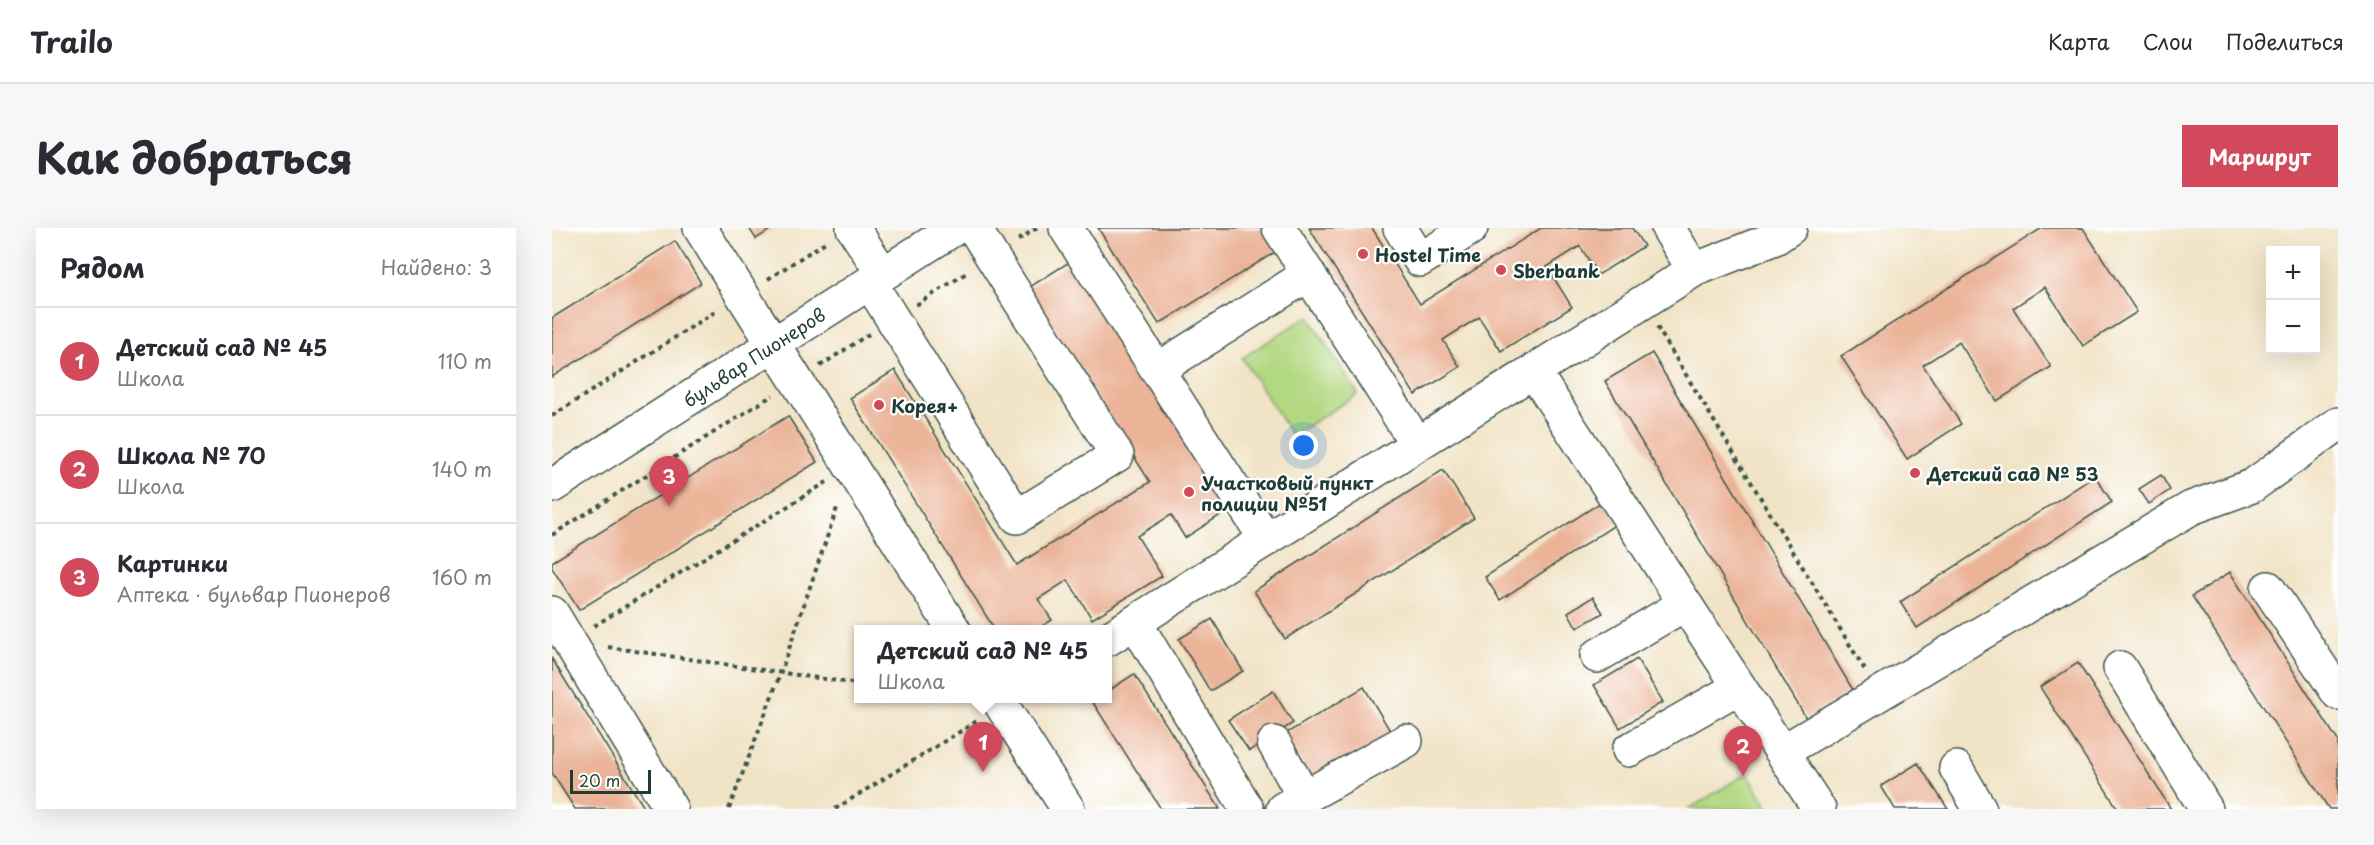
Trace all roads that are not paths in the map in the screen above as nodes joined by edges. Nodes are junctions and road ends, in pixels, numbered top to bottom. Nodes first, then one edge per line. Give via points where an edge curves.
1 (700, 228) edge
2 (955, 228) edge
3 (974, 228) edge
4 (1066, 228) edge
5 (1279, 228) edge
6 (1400, 228) edge
7 (1471, 228) edge
8 (1668, 228) edge
9 (1790, 228) edge
10 (841, 234) edge
11 (1694, 270) junction
12 (1308, 274) junction
13 (876, 278) junction
14 (773, 344) junction
15 (1157, 370) junction
16 (1534, 372) junction
17 (2338, 424) edge
18 (1418, 444) junction
19 (552, 486) edge
20 (1265, 538) junction
21 (2268, 588) dead end
22 (1685, 604) junction
23 (552, 613) edge
24 (1135, 622) junction
25 (951, 625) edge
26 (1112, 636) edge
27 (1597, 656) dead end
28 (2120, 668) dead end
29 (1739, 687) junction
30 (2338, 693) edge
31 (1005, 703) edge
32 (1406, 741) dead end
33 (1274, 743) dead end
34 (1629, 750) dead end
35 (1782, 752) junction
36 (1956, 768) dead end
37 (1294, 803) edge
38 (671, 809) edge
39 (1068, 809) edge
40 (1247, 809) edge
41 (1819, 809) edge
42 (1980, 809) edge
43 (2206, 809) edge

1 - 14 street
2 - 13 street, бульвар Пионеров
3 - 13 street via 1117,455 1017,517
4 - 15 street
5 - 12 street
6 - 7 street via 1420,260
8 - 11 street
9 - 11 street via 1775,238
10 - 13 street
11 - 16 street
12 - 15 street
12 - 18 street
13 - 14 street, бульвар Пионеров
14 - 19 street, бульвар Пионеров
14 - 25 street
15 - 20 street
16 - 18 street
16 - 22 street
17 - 35 street via 2252,486 2191,508
18 - 20 street
20 - 24 street
21 - 30 street
22 - 27 street
22 - 29 street
23 - 38 street
24 - 26 street
24 - 40 street
28 - 43 street
29 - 34 street
29 - 35 street
31 - 39 street
32 - 37 street
33 - 37 street
35 - 41 street
36 - 42 street

